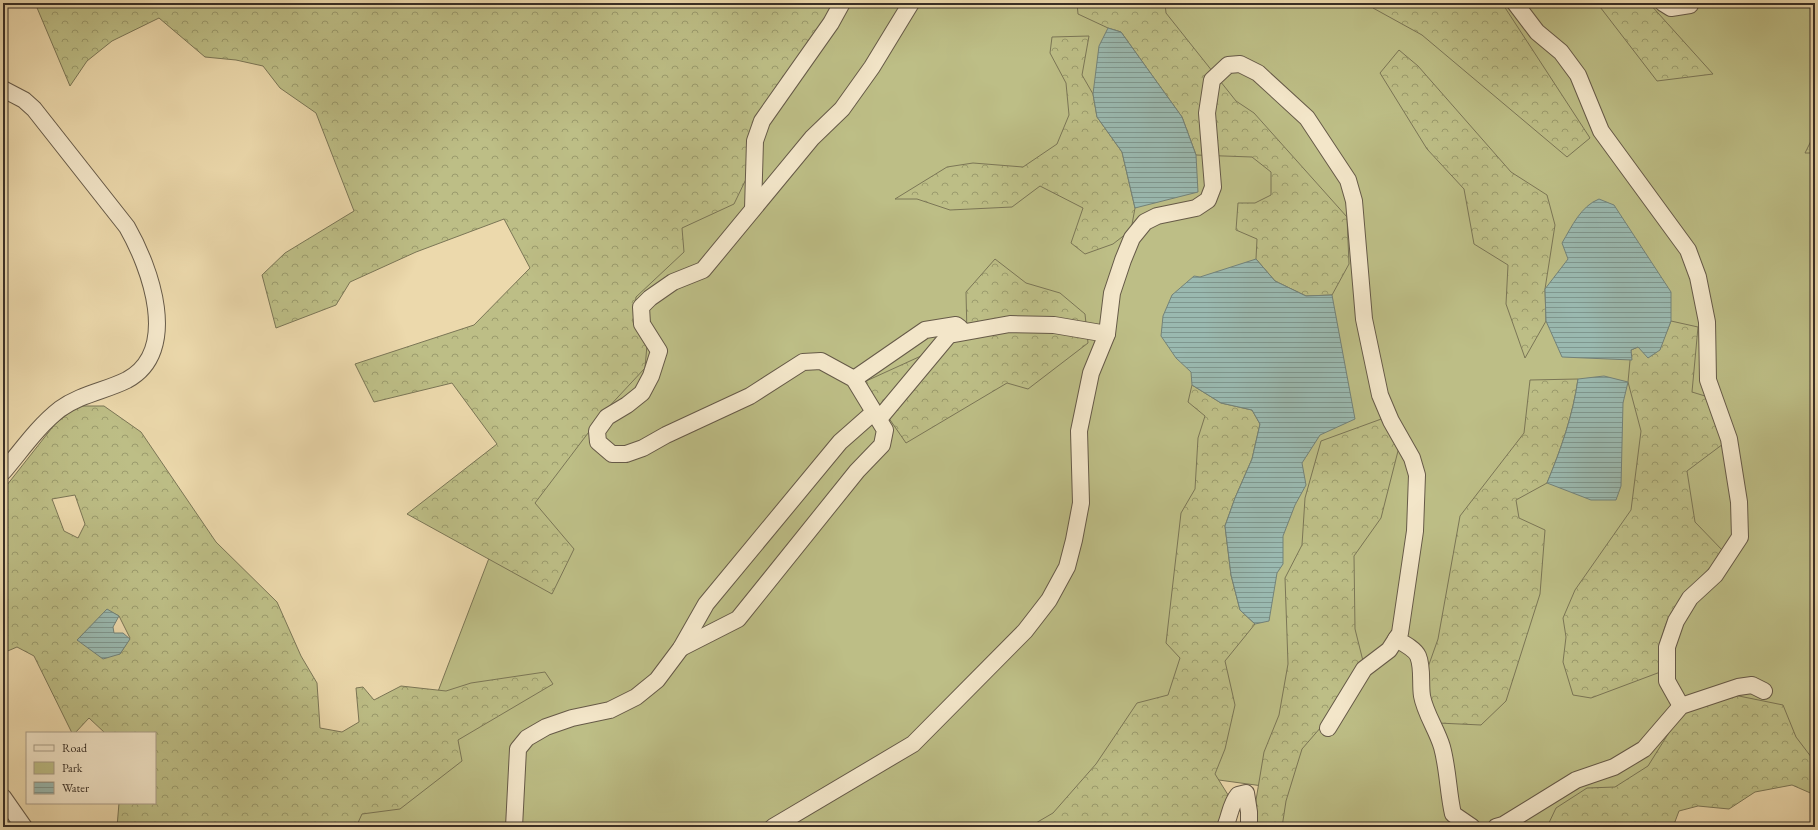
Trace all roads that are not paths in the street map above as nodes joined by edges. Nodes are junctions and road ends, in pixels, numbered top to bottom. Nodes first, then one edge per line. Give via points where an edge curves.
1 (842, 3) edge
2 (911, 3) edge
3 (1515, 3) edge
4 (1662, 3) edge
5 (1688, 3) edge
6 (3, 89) edge
7 (753, 209) junction
8 (964, 332) junction
9 (1107, 334) junction
10 (854, 380) junction
11 (876, 416) junction
12 (3, 472) edge
13 (1396, 639) junction
14 (681, 648) junction
15 (1764, 692) dead end
16 (1681, 706) junction
17 (1328, 728) dead end
18 (3, 797) edge
19 (24, 827) edge
20 (514, 827) edge
21 (773, 827) edge
22 (1225, 827) edge
23 (1249, 827) edge
24 (1472, 827) edge
25 (1496, 827) edge

1 - 7 street via 831,23 762,121 755,140
2 - 7 street via 872,67 842,109 812,138
3 - 16 street via 1538,32 1561,52 1578,75 1601,131 1688,250 1698,277 1707,322 1708,380 1729,439 1739,502 1740,537 1714,575 1690,598 1676,621 1669,640 1667,681
4 - 5 street via 1671,8 1690,6
6 - 12 street via 24,100 34,109 127,227 139,248 154,298 157,320 157,338 151,354 141,367 128,379 77,398 60,410 41,427
7 - 10 street via 703,270 673,282 641,307 642,324 659,351 642,393 607,417 596,432 598,442 612,454 626,454 643,448 750,396 802,362 821,361
8 - 9 street via 1010,324 1054,325
8 - 10 street via 956,325 925,330
8 - 11 street via 949,334
9 - 13 street via 1112,293 1132,238 1145,222 1157,216 1196,208 1208,200 1213,187 1207,113 1212,80 1228,65 1240,64 1258,73 1307,118 1348,180 1354,201 1364,319 1380,395 1412,458 1417,474 1415,531 1400,633
9 - 21 street via 1091,373 1079,431 1080,503 1074,540 1067,567 1049,600 1025,631 913,744
10 - 11 street
11 - 14 street via 840,442 711,598
11 - 14 street via 885,430 882,445 857,470 738,619
13 - 17 street via 1389,650 1364,669
13 - 24 street via 1418,655 1422,696 1442,747 1453,814
14 - 20 street via 657,680 636,697 610,710 572,718 546,727 527,738 518,749
15 - 16 street via 1752,685 1738,687
16 - 25 street via 1644,749 1614,767 1576,780
18 - 19 street
22 - 23 street via 1232,803 1238,795 1246,793

